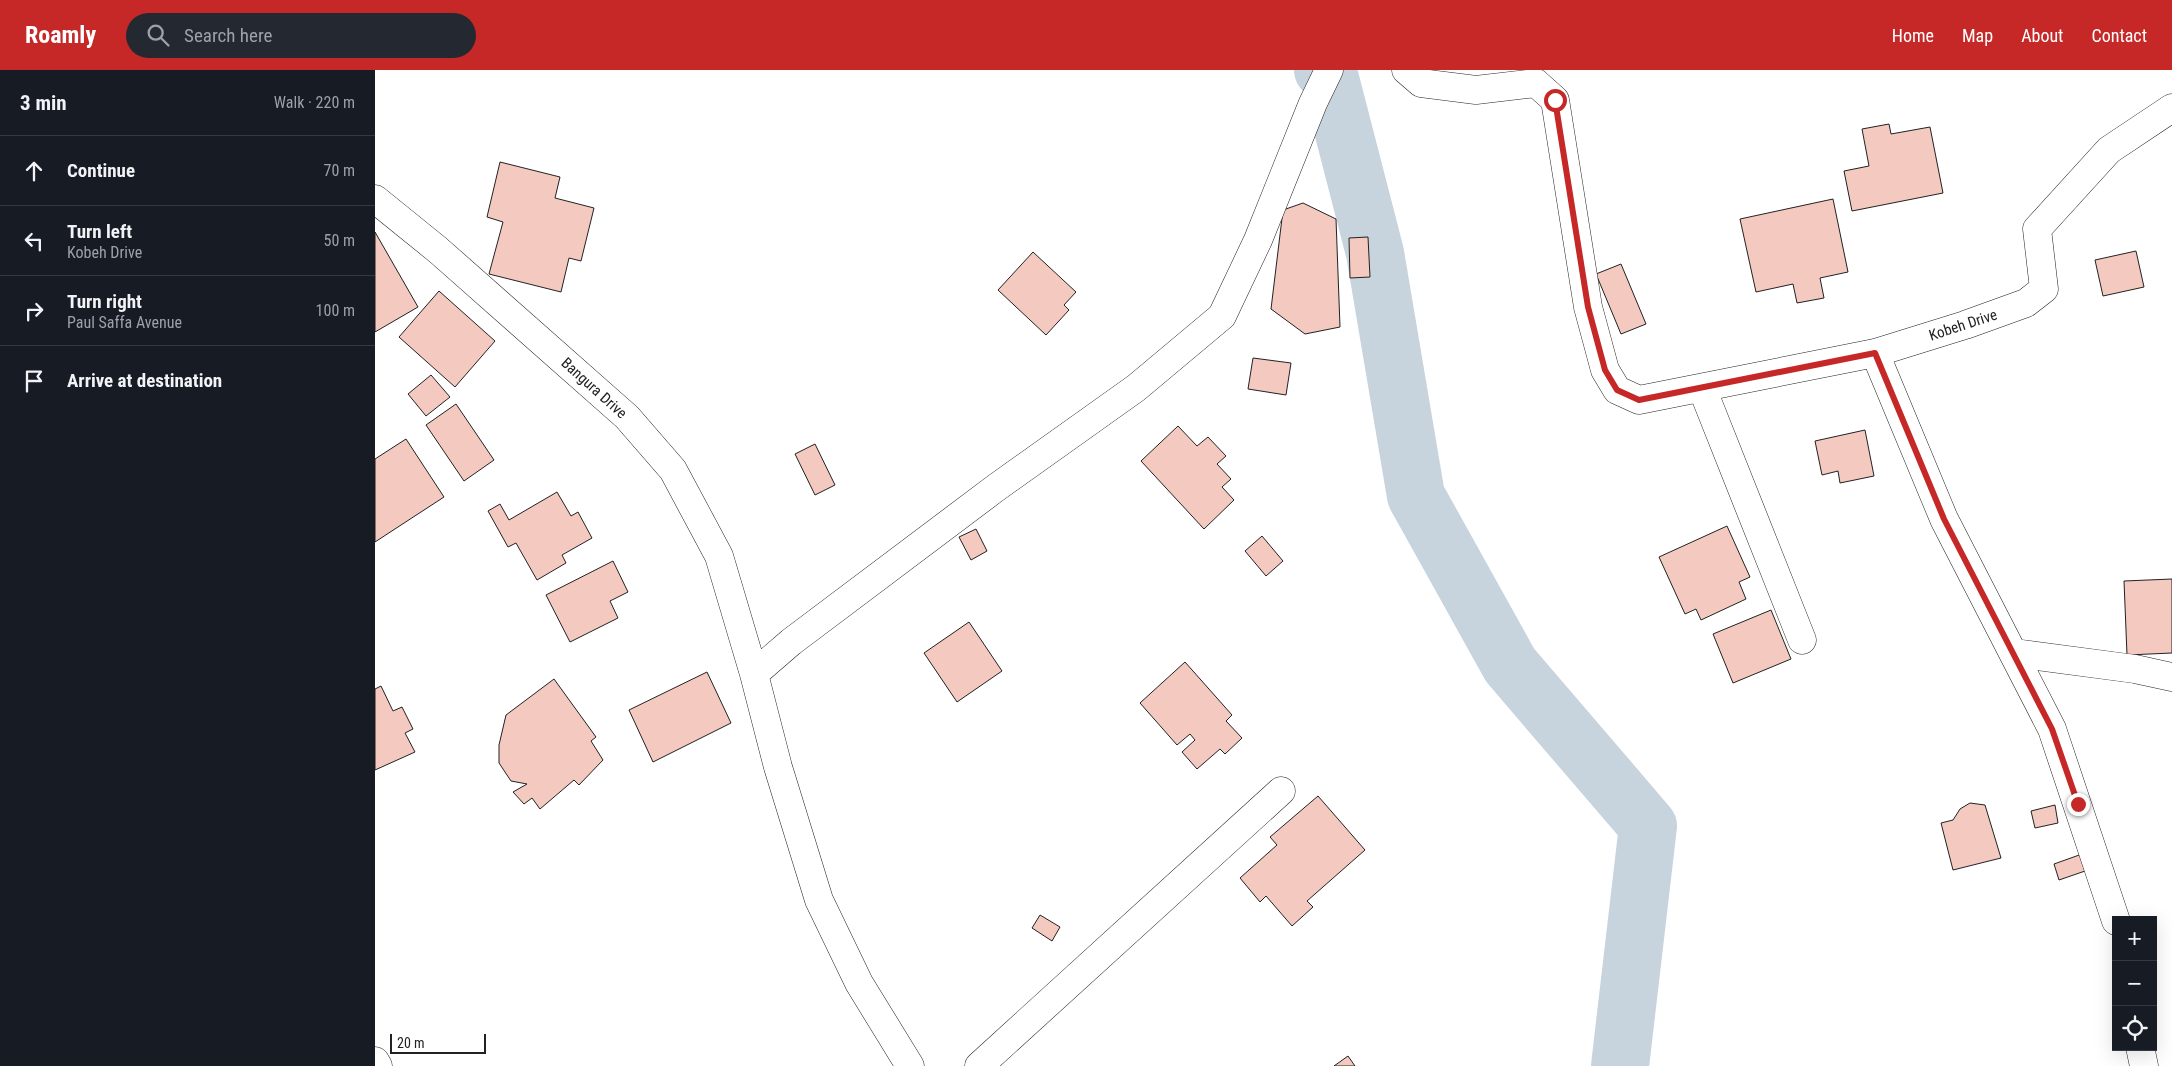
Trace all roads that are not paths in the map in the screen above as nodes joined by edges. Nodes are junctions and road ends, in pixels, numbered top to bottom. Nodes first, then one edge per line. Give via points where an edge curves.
1 (1329, 70) edge
2 (1406, 70) edge
3 (2172, 108) edge
4 (375, 199) edge
5 (1875, 353) junction
6 (1702, 388) junction
7 (1803, 640) dead end
8 (2014, 653) junction
9 (754, 674) junction
10 (2172, 677) edge
11 (1281, 791) dead end
12 (2114, 916) edge
13 (2141, 1051) edge
14 (375, 1062) edge
15 (378, 1066) edge
16 (910, 1066) edge
17 (979, 1066) edge
18 (2144, 1066) edge

1 - 9 street via 1258,240 1221,316 1136,388 997,487 791,642
2 - 6 street, Kobeh Drive via 1421,83 1476,90 1536,83 1555,100 1588,307 1605,370 1617,390 1639,400
3 - 5 street, Kobeh Drive via 2109,150 2037,229 2044,289 2026,303
4 - 9 street, Bangura Drive via 438,250 627,417 673,470 719,556
5 - 6 street, Kobeh Drive
5 - 8 street via 1944,519
6 - 7 street
8 - 10 street
8 - 12 street via 2052,729
9 - 16 street, Bangura Drive via 778,767 819,900 859,983
11 - 17 street
13 - 18 street
14 - 15 street

